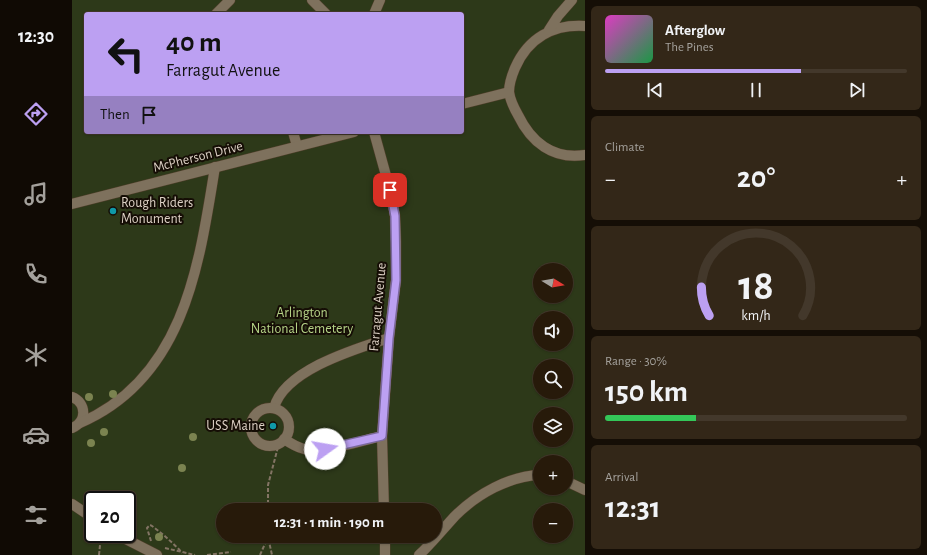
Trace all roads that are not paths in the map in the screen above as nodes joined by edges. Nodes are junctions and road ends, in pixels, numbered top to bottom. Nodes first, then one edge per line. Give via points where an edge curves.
1 (230, 0) edge
2 (312, 0) edge
3 (380, 0) edge
4 (572, 0) edge
5 (218, 12) edge
6 (324, 12) edge
7 (375, 12) edge
8 (585, 26) edge
9 (549, 30) junction
10 (509, 92) junction
11 (464, 103) edge
12 (294, 134) edge
13 (346, 134) edge
14 (375, 134) edge
15 (297, 146) junction
16 (585, 155) edge
17 (215, 167) junction
18 (72, 204) edge
19 (389, 338) junction
20 (72, 397) edge
21 (274, 408) junction
22 (76, 425) edge
23 (382, 436) junction
24 (282, 441) junction
25 (533, 476) edge
26 (573, 484) edge
27 (585, 490) edge
28 (384, 503) edge
29 (72, 504) edge
30 (84, 512) edge
31 (134, 543) edge
32 (385, 543) edge
33 (157, 555) edge
34 (385, 555) edge
35 (419, 555) edge

1 - 5 lane
2 - 6 lane
3 - 7 lane
4 - 9 lane
8 - 9 lane via 570,25
9 - 10 lane via 539,36 518,61
10 - 11 lane
10 - 16 lane via 522,124 539,144 563,155
12 - 15 lane
13 - 15 lane, McPherson Drive
14 - 19 lane, Farragut Avenue via 395,216 396,280
15 - 17 lane, McPherson Drive
17 - 18 lane, McPherson Drive
17 - 22 lane via 195,275 177,325 152,367 134,386 111,407
19 - 21 lane via 326,362 300,376 283,389
19 - 23 lane, Farragut Avenue
20 - 22 lane via 78,400 83,409 83,415
21 - 24 lane via 287,419 288,431
21 - 24 lane via 267,408 256,414 252,418 251,430 257,442 263,445 269,446
23 - 24 lane via 325,449 304,449
23 - 28 lane, Farragut Avenue
25 - 35 lane via 510,481 473,501 456,515
26 - 27 lane
29 - 30 lane
31 - 33 lane
32 - 34 lane

